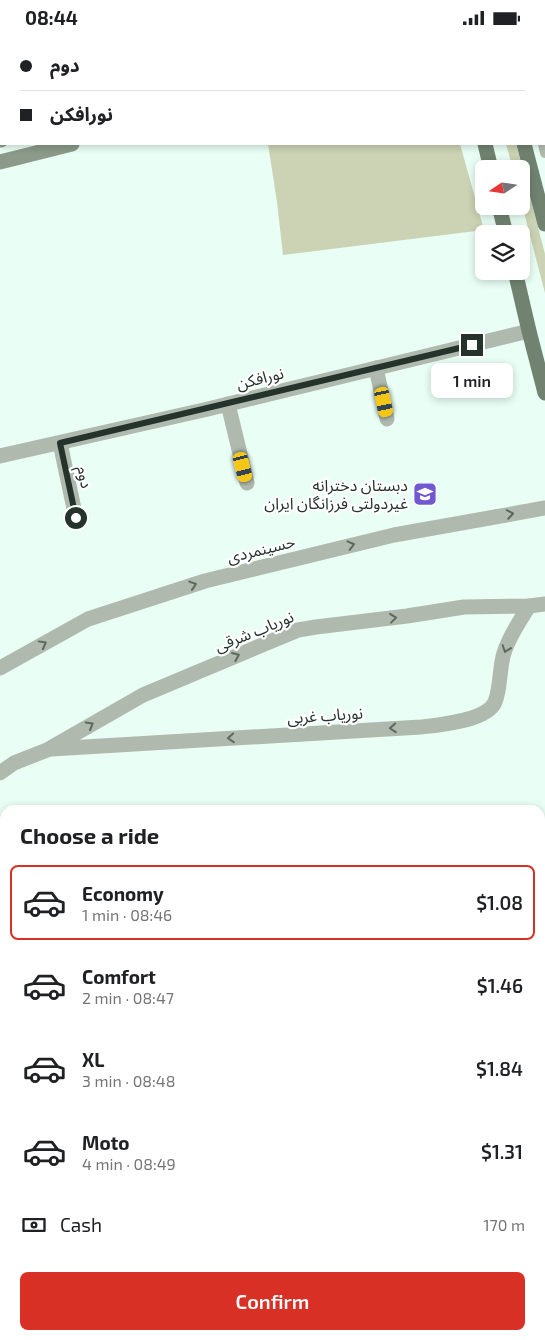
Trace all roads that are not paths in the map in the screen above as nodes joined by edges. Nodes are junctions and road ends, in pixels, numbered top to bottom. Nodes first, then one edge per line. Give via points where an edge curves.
1 (68, 145) edge
2 (485, 145) edge
3 (524, 145) edge
4 (489, 160) edge
5 (0, 162) edge
6 (545, 224) edge
7 (517, 280) edge
8 (528, 331) junction
9 (376, 368) junction
10 (545, 393) edge
11 (228, 404) junction
12 (387, 419) dead end
13 (60, 443) junction
14 (0, 456) edge
15 (247, 483) dead end
16 (545, 508) edge
17 (76, 518) dead end
18 (545, 604) edge
19 (529, 606) junction
20 (0, 668) edge
21 (47, 750) junction
22 (0, 773) edge

1 - 5 main road
2 - 4 main road
3 - 6 main road
7 - 8 main road
8 - 9 street, نورافکن
8 - 10 main road
9 - 11 street, نورافکن
9 - 12 street
11 - 13 street, نورافکن
11 - 15 street
13 - 14 street, نورافکن
13 - 17 street, دوم
20 -> 16 street, حسینمردی via 88,619 205,581 394,535
18 - 19 street, نوریاب شرقی
21 -> 19 street, نوریاب شرقی via 143,695 298,631 464,607
19 -> 21 street, نوریاب غربی via 503,654 490,710 463,720 421,727
21 - 22 street, نوریاب شرقی via 14,763

